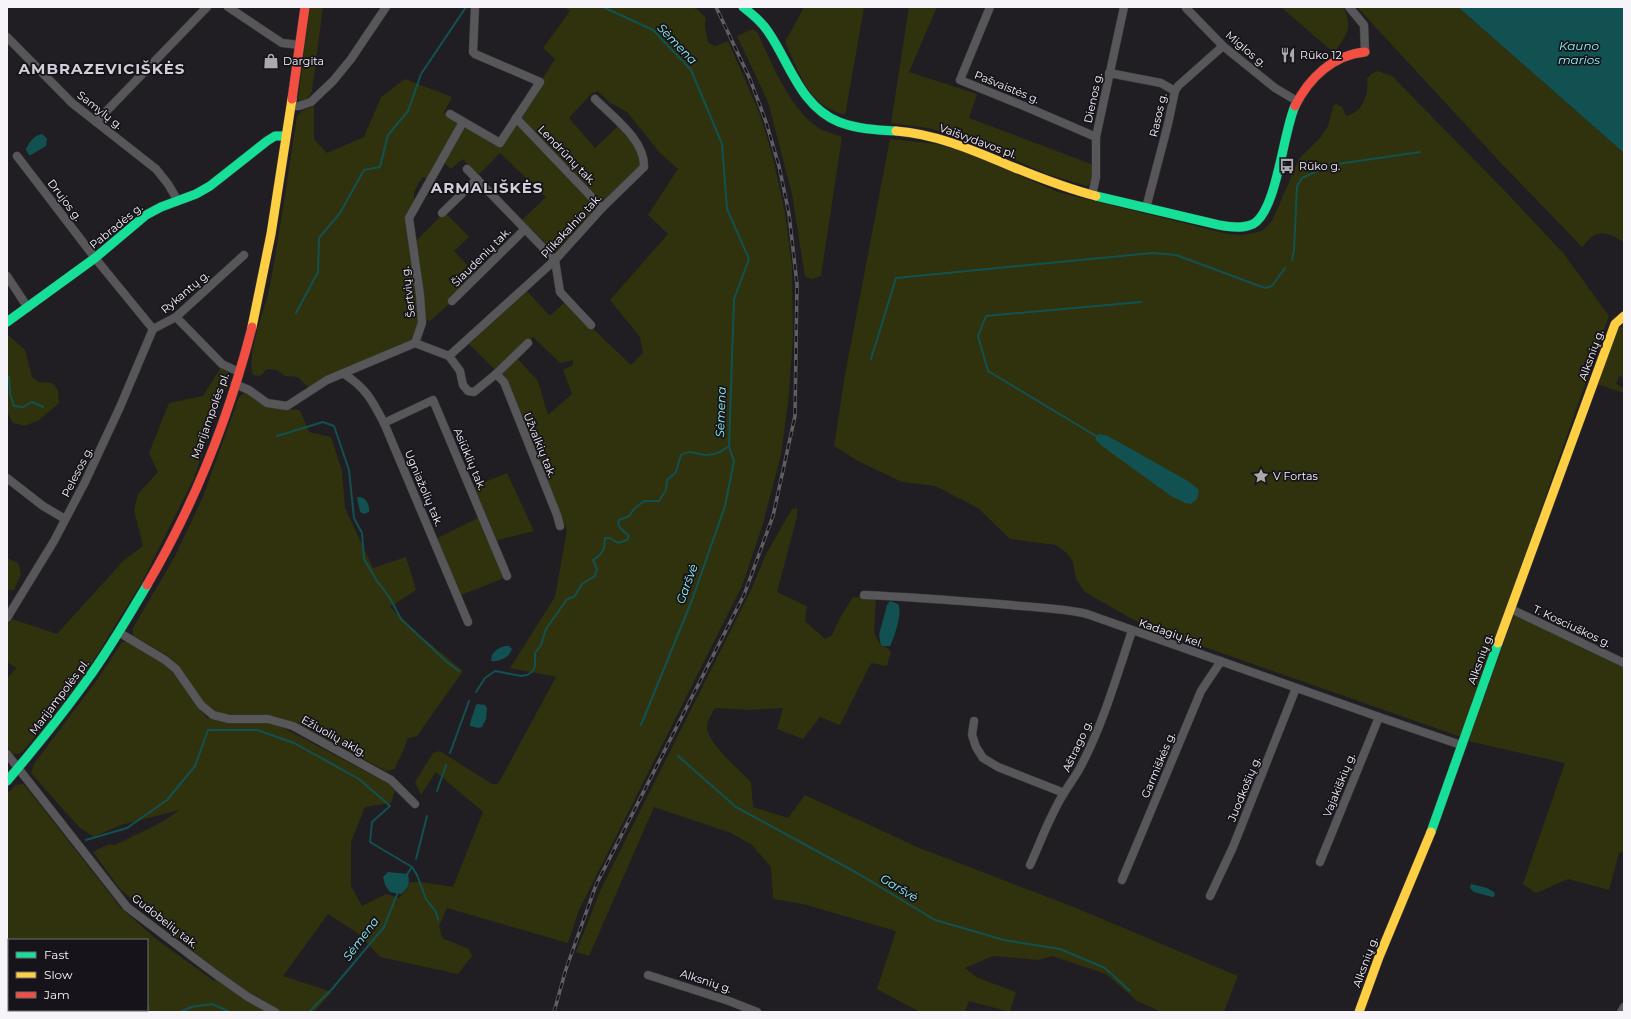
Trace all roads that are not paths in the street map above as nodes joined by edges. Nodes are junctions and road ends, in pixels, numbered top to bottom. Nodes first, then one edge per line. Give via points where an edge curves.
1 (207, 7) edge
2 (228, 7) edge
3 (305, 7) edge
4 (386, 7) edge
5 (475, 7) edge
6 (743, 7) edge
7 (990, 7) edge
8 (1124, 7) edge
9 (1349, 7) edge
10 (1186, 8) edge
11 (7, 37) edge
12 (300, 45) junction
13 (1223, 46) junction
14 (1365, 52) joint
15 (1109, 73) junction
16 (1175, 91) junction
17 (595, 99) dead end
18 (1297, 101) junction
19 (291, 106) junction
20 (450, 114) dead end
21 (516, 118) junction
22 (96, 122) junction
23 (463, 122) junction
24 (286, 136) junction
25 (1096, 137) junction
26 (17, 156) dead end
27 (467, 169) dead end
28 (477, 179) junction
29 (1092, 195) junction
30 (178, 201) junction
31 (602, 208) junction
32 (1146, 208) junction
33 (442, 213) dead end
34 (525, 228) junction
35 (244, 255) dead end
36 (95, 258) junction
37 (555, 260) junction
38 (7, 276) edge
39 (452, 301) dead end
40 (28, 308) junction
41 (1624, 316) edge
42 (176, 317) junction
43 (7, 322) edge
44 (591, 325) dead end
45 (153, 329) junction
46 (528, 343) dead end
47 (415, 344) junction
48 (450, 356) junction
49 (239, 372) junction
50 (344, 374) junction
51 (496, 374) junction
52 (235, 384) junction
53 (384, 423) junction
54 (7, 478) edge
55 (65, 519) junction
56 (560, 526) dead end
57 (508, 576) dead end
58 (864, 595) dead end
59 (1511, 609) junction
60 (7, 618) edge
61 (468, 622) dead end
62 (1132, 631) junction
63 (120, 633) junction
64 (1221, 661) junction
65 (1624, 663) edge
66 (1296, 688) junction
67 (1379, 717) junction
68 (974, 721) dead end
69 (1460, 744) junction
70 (7, 754) edge
71 (19, 768) junction
72 (7, 781) edge
73 (1064, 792) junction
74 (415, 804) dead end
75 (1320, 862) dead end
76 (1030, 865) dead end
77 (1122, 880) dead end
78 (1210, 896) dead end
79 (648, 975) dead end
80 (1624, 1007) edge
81 (274, 1012) edge
82 (757, 1012) edge
83 (1359, 1012) edge
84 (1621, 1012) edge

1 - 22 street
2 - 12 street via 282,43
3 - 12 main road, Marijampolės pl.
4 - 19 street via 333,81 311,102
5 - 21 street via 473,52 540,82
6 - 29 main road, Vaišvydavos pl. via 764,24 802,94 828,117 855,127 914,134 956,144
7 - 25 street, Pašvaistės g. via 960,80
8 - 15 street, Dienos g.
9 - 14 street via 1364,25
10 - 13 street, Miglos g.
11 - 22 street, Samylų g. via 72,103
12 - 19 main road, Marijampolės pl.
13 - 16 street, Rasos g.
13 - 18 street, Miglos g. via 1275,88
14 - 18 main road via 1351,54 1332,64 1311,81
15 - 16 street via 1161,84
15 - 25 street, Dienos g.
16 - 32 street, Rasos g.
17 - 31 street, Plikakalnio tak. via 636,141 644,158 644,167
18 - 32 main road, Vaišvydavos pl. via 1288,124 1272,196 1264,214 1256,223 1238,227 1228,226
19 - 24 main road, Marijampolės pl.
20 - 23 street
21 - 23 street via 500,143
21 - 31 street, Lendrūnų tak.
22 - 30 street, Samylų g. via 156,169
23 - 47 street, Šertvių g. via 409,218 422,323
24 - 30 main road, Pabradės g. via 275,136 210,186
24 - 49 main road, Marijampolės pl. via 260,294
25 - 29 street, Dienos g. via 1096,177
26 - 36 street, Drujos g.
27 - 28 street
28 - 33 street
28 - 34 street
29 - 32 main road, Vaišvydavos pl.
30 - 36 main road, Pabradės g. via 146,215
31 - 37 street, Plikakalnio tak.
34 - 37 street
34 - 39 street, Šiaudenių tak.
35 - 42 street, Rykantų g.
36 - 40 main road, Pabradės g.
36 - 45 street
37 - 44 street via 560,292
37 - 48 street, Plikakalnio tak.
38 - 40 street
40 - 43 main road, Pabradės g.
41 - 59 main road, Alksnių g. via 1615,324
42 - 45 street, Rykantų g.
42 - 49 street via 222,364
45 - 55 street, Pelesos g. via 89,475
46 - 51 street
47 - 48 street
47 - 50 street
48 - 51 street via 460,371 462,385 468,391 474,392
49 - 52 main road, Marijampolės pl.
50 - 52 street via 327,380 287,406 267,403
50 - 53 street, Ugniažolių tak. via 367,394
51 - 56 street, Užvalkių tak. via 504,382
52 - 63 main road, Marijampolės pl. via 196,490 160,564
53 - 57 street, Asiūklių tak. via 433,400
53 - 61 street, Ugniažolių tak.
54 - 55 street via 43,506
55 - 60 street, Pelesos g.
58 - 62 street, Kadagių kel. via 904,596 1071,611 1094,616
59 - 65 street, T. Kosciuškos g.
59 - 69 main road, Alksnių g.
62 - 64 street, Kadagių kel.
62 - 73 street, Aštrago g. via 1100,725 1072,783
63 - 71 main road, Marijampolės pl. via 56,723
63 - 74 street, Ežiuolių aklg. via 166,660 212,715 268,719 293,726 391,780
64 - 66 street, Kadagių kel.
64 - 77 street, Garmiškės g. via 1201,691
66 - 67 street, Kadagių kel.
66 - 78 street, Juodkošių g. via 1233,847
67 - 69 street, Kadagių kel.
67 - 75 street, Vajakiškių g.
68 - 73 street via 972,735 983,758
69 - 83 main road, Alksnių g. via 1432,829
70 - 71 street, Gudobelių tak.
71 - 72 main road, Marijampolės pl.
71 - 81 street, Gudobelių tak. via 127,907 214,973
73 - 76 street, Aštrago g.
79 - 82 street, Alksnių g.
80 - 84 street

